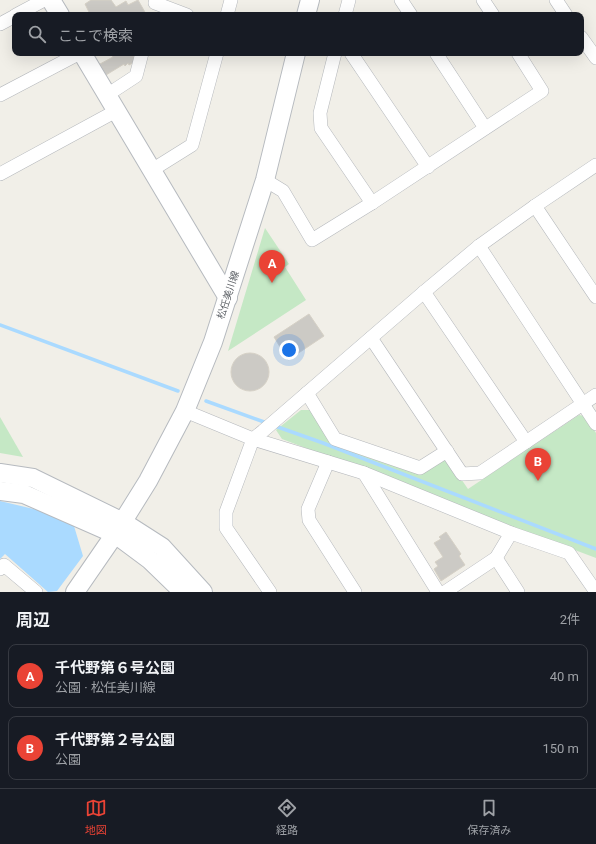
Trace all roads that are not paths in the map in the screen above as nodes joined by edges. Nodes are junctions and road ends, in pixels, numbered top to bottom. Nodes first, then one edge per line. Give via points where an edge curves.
1 (44, 0) edge
2 (51, 0) edge
3 (231, 0) edge
4 (310, 0) edge
5 (349, 0) edge
6 (401, 0) edge
7 (482, 0) edge
8 (556, 0) edge
9 (155, 6) edge
10 (22, 12) edge
11 (58, 12) edge
12 (176, 12) edge
13 (228, 12) edge
14 (307, 12) edge
15 (346, 12) edge
16 (409, 12) edge
17 (491, 12) edge
18 (564, 12) edge
19 (12, 17) edge
20 (0, 24) edge
21 (584, 40) edge
22 (75, 56) edge
23 (83, 56) edge
24 (141, 56) edge
25 (216, 56) edge
26 (295, 56) edge
27 (334, 56) edge
28 (353, 56) edge
29 (438, 56) edge
30 (520, 56) edge
31 (596, 58) edge
32 (0, 95) edge
33 (107, 95) junction
34 (116, 111) junction
35 (485, 128) junction
36 (596, 165) edge
37 (428, 167) junction
38 (152, 170) junction
39 (0, 174) edge
40 (265, 180) junction
41 (372, 203) junction
42 (534, 206) junction
43 (479, 246) junction
44 (424, 292) junction
45 (596, 297) edge
46 (228, 298) junction
47 (371, 338) junction
48 (307, 393) junction
49 (596, 395) edge
50 (583, 404) junction
51 (185, 411) junction
52 (596, 424) edge
53 (258, 435) junction
54 (526, 442) junction
55 (448, 451) junction
56 (328, 462) junction
57 (0, 472) edge
58 (364, 472) junction
59 (0, 491) edge
60 (119, 528) junction
61 (511, 533) junction
62 (496, 558) junction
63 (0, 569) edge
64 (36, 592) edge
65 (75, 592) edge
66 (183, 592) edge
67 (204, 592) edge
68 (270, 592) edge
69 (355, 592) edge
70 (438, 592) edge
71 (445, 592) edge
72 (518, 592) edge
73 (596, 592) edge

1 - 10 street
2 - 11 main road
3 - 13 street
4 - 14 main road
5 - 15 street
6 - 16 street
7 - 17 street
8 - 18 street
9 - 12 street
19 - 20 street
21 - 31 street
22 - 32 street
23 - 33 main road
24 - 33 street via 136,76
25 - 38 street via 192,145
26 - 40 main road, 松任美川線
27 - 41 street via 320,113 321,128
28 - 37 street
29 - 35 street
30 - 35 street via 542,91
33 - 34 main road
34 - 38 main road
34 - 39 street
35 - 37 street
36 - 42 street
37 - 41 street
38 - 46 main road
40 - 41 street via 283,191 312,240
40 - 46 main road, 松任美川線
42 - 43 street
42 - 45 street
43 - 44 street
43 - 50 street
44 - 47 street
44 - 54 street
46 - 51 main road, 松任美川線
47 - 48 street
47 - 55 street
48 - 53 street
48 - 55 street via 335,439 420,468
49 - 50 street
50 - 52 street
50 - 54 street
51 - 53 street
51 - 60 main road, 松任美川線 via 148,481
53 - 56 street
53 - 68 street via 226,512 226,528
54 - 55 street via 480,473 462,474
56 - 58 street
56 - 69 street via 308,509 309,520
57 - 60 main road via 33,478
58 - 61 street
58 - 70 street
59 - 60 main road via 24,494
60 - 65 main road, 松任美川線
60 - 66 main road
60 - 67 main road via 162,546
61 - 62 street
61 - 73 street via 569,553
62 - 71 street
62 - 72 street
63 - 64 street via 4,565

